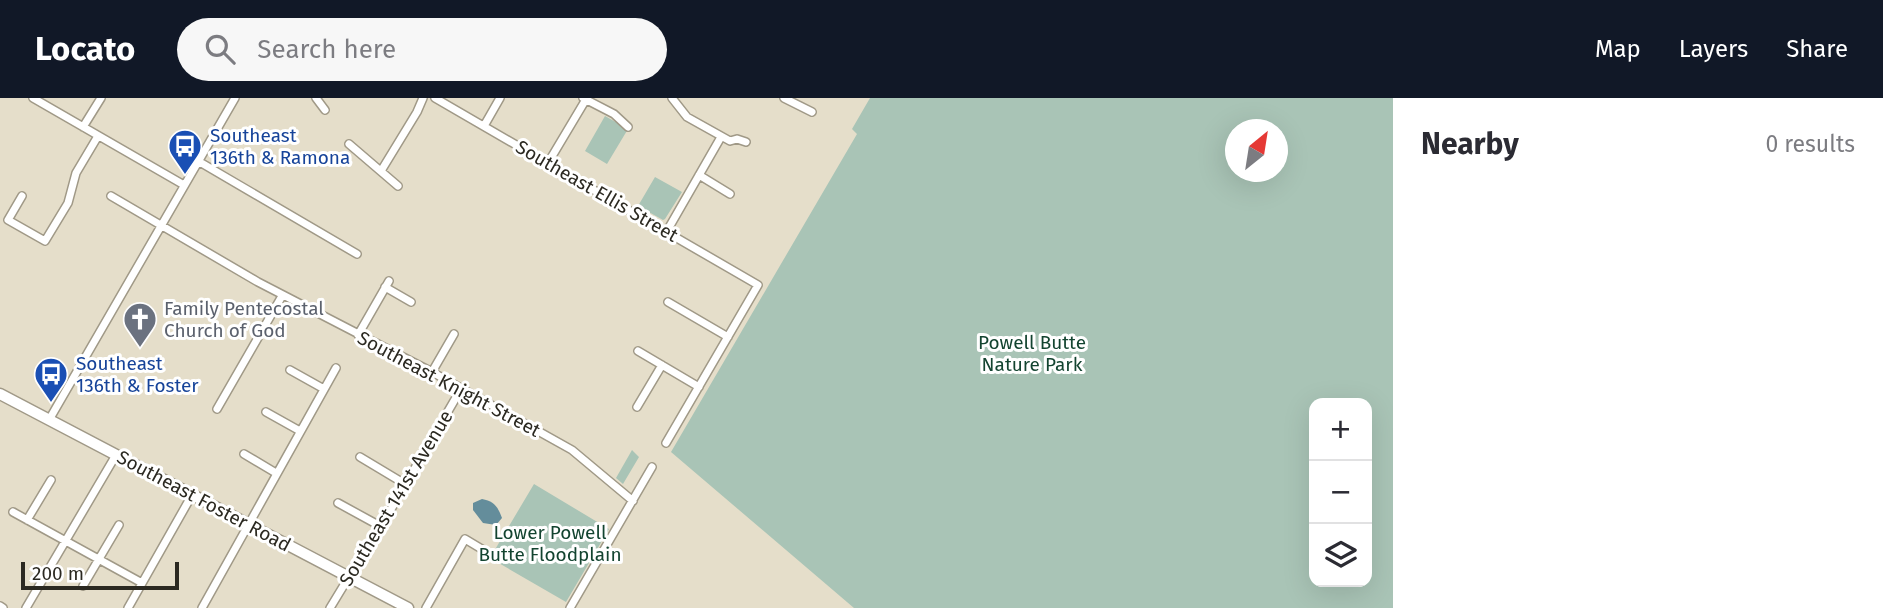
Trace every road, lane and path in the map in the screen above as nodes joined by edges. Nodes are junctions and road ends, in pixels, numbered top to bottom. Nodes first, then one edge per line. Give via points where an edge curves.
1 (33, 98) edge
2 (101, 98) edge
3 (235, 98) edge
4 (316, 98) edge
5 (423, 98) edge
6 (435, 98) edge
7 (500, 98) edge
8 (672, 98) edge
9 (784, 98) edge
10 (584, 99) edge
11 (325, 110) dead end
12 (812, 113) dead end
13 (484, 126) junction
14 (83, 127) junction
15 (628, 127) dead end
16 (98, 136) junction
17 (721, 137) junction
18 (746, 142) dead end
19 (349, 144) dead end
20 (198, 161) junction
21 (548, 163) junction
22 (381, 171) junction
23 (699, 175) junction
24 (184, 185) junction
25 (398, 186) dead end
26 (730, 194) dead end
27 (22, 196) dead end
28 (111, 197) dead end
29 (160, 227) junction
30 (667, 231) junction
31 (356, 254) dead end
32 (282, 296) junction
33 (411, 302) dead end
34 (668, 302) dead end
35 (454, 334) dead end
36 (358, 335) junction
37 (728, 337) junction
38 (638, 351) dead end
39 (662, 365) junction
40 (336, 368) dead end
41 (290, 370) dead end
42 (432, 372) junction
43 (699, 387) junction
44 (461, 388) junction
45 (324, 389) junction
46 (1, 396) edge
47 (637, 407) dead end
48 (217, 409) dead end
49 (266, 412) dead end
50 (49, 420) junction
51 (300, 431) junction
52 (666, 443) dead end
53 (244, 454) dead end
54 (116, 455) junction
55 (360, 457) dead end
56 (652, 467) dead end
57 (276, 473) junction
58 (51, 480) dead end
59 (405, 484) junction
60 (192, 495) junction
61 (633, 500) junction
62 (338, 503) dead end
63 (13, 512) dead end
64 (27, 520) junction
65 (248, 524) junction
66 (119, 526) dead end
67 (380, 526) junction
68 (65, 542) junction
69 (490, 554) dead end
70 (99, 559) junction
71 (351, 578) junction
72 (142, 583) junction
73 (83, 586) dead end
74 (402, 607) edge
75 (26, 608) edge
76 (128, 608) edge
77 (202, 608) edge
78 (330, 608) edge
79 (426, 608) edge
80 (570, 608) edge

1 - 14 street
2 - 14 street
3 - 20 street
4 - 11 street
5 - 22 street
6 - 13 street, Southeast Ellis Street
7 - 13 street
8 - 17 street via 687,117
9 - 12 street
10 - 15 street
10 - 21 street
13 - 21 street, Southeast Ellis Street
14 - 16 street
16 - 24 street
16 - 27 street via 45,242 8,220
17 - 18 street
17 - 23 street
19 - 22 street
20 - 24 street
20 - 31 street
21 - 30 street, Southeast Ellis Street
22 - 25 street
23 - 26 street
23 - 30 street
24 - 29 street
28 - 29 street, Southeast Knight Street
29 - 32 street, Southeast Knight Street
29 - 50 street
30 - 37 street, Southeast Ellis Street via 758,285
32 - 36 street, Southeast Knight Street
32 - 48 street
33 - 36 street via 387,284
34 - 37 street
35 - 42 street
36 - 42 street, Southeast Knight Street
37 - 43 street
38 - 39 street
39 - 43 street
39 - 47 street
40 - 45 street
41 - 45 street
42 - 44 street, Southeast Knight Street
43 - 52 street
44 - 59 street, Southeast 141st Avenue
44 - 61 street, Southeast Knight Street via 572,450
45 - 51 street
46 - 50 main road, Southeast Foster Road
49 - 51 street
50 - 54 main road, Southeast Foster Road
51 - 57 street
53 - 57 street
54 - 60 main road, Southeast Foster Road
54 - 68 street
55 - 59 street
56 - 61 street
57 - 65 street
58 - 64 street
59 - 67 street, Southeast 141st Avenue
60 - 65 main road, Southeast Foster Road
60 - 72 street
61 - 80 street
62 - 67 street
63 - 64 street
64 - 68 street
65 - 71 main road, Southeast Foster Road
65 - 77 street
66 - 70 street
67 - 71 street, Southeast 141st Avenue
68 - 70 street
68 - 75 street
69 - 79 street via 465,540
70 - 72 street
70 - 73 street
71 - 74 main road, Southeast Foster Road
71 - 78 street, Southeast 141st Avenue
72 - 76 street

